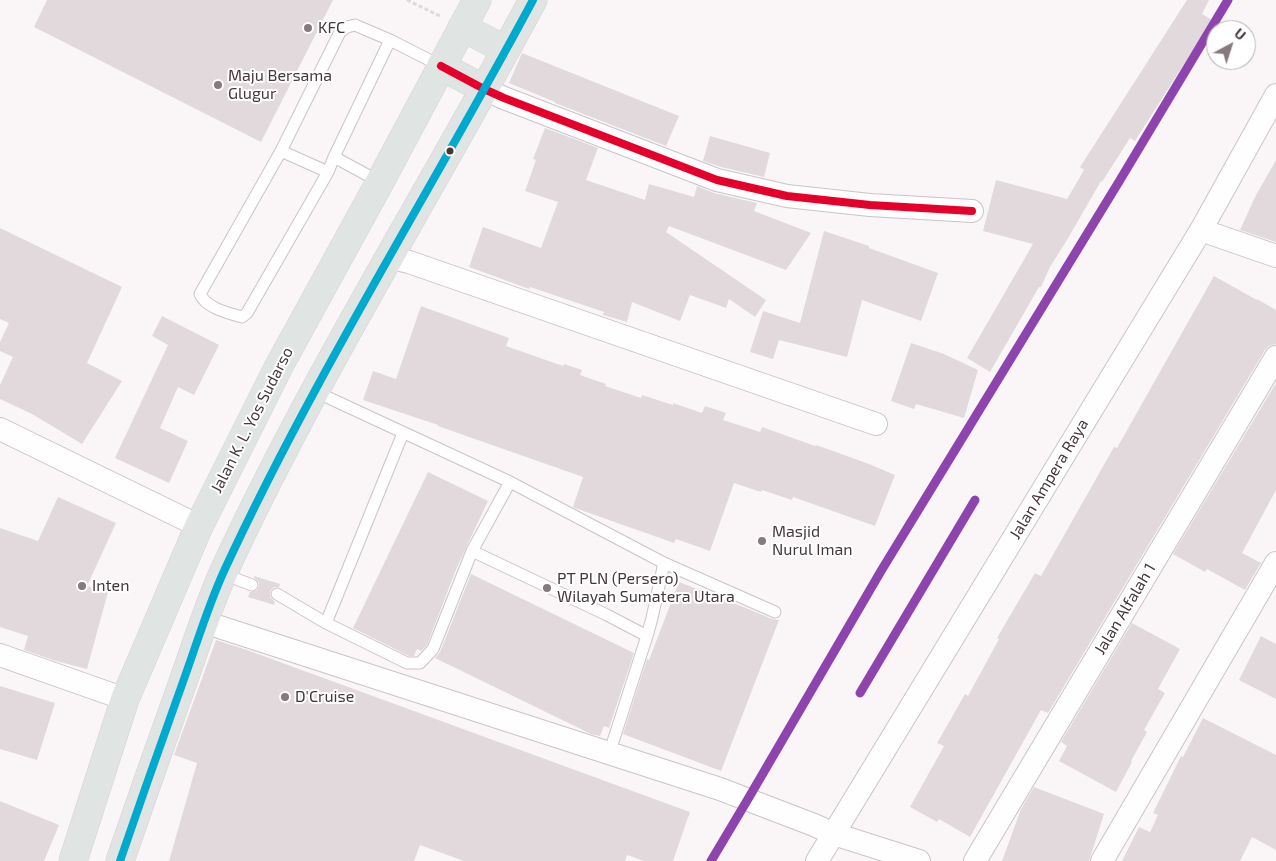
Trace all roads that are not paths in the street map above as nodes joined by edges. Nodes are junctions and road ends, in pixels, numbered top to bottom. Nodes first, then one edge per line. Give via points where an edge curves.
1 (477, 0) edge
2 (533, 0) edge
3 (462, 27) junction
4 (390, 40) junction
5 (506, 50) junction
6 (441, 66) junction
7 (484, 89) junction
8 (1276, 95) edge
9 (280, 151) junction
10 (334, 158) junction
11 (328, 172) junction
12 (381, 180) junction
13 (972, 211) dead end
14 (1201, 230) junction
15 (1276, 256) edge
16 (388, 257) junction
17 (1276, 357) edge
18 (314, 391) junction
19 (876, 424) dead end
20 (0, 429) edge
21 (403, 433) junction
22 (510, 482) junction
23 (199, 526) junction
24 (472, 551) junction
25 (664, 563) junction
26 (1276, 563) edge
27 (223, 574) junction
28 (252, 585) dead end
29 (277, 594) dead end
30 (775, 612) dead end
31 (204, 622) junction
32 (326, 623) junction
33 (647, 636) junction
34 (0, 655) edge
35 (126, 699) junction
36 (609, 754) junction
37 (834, 834) junction
38 (73, 861) edge
39 (120, 861) edge
40 (817, 861) edge
41 (919, 861) edge
42 (975, 861) edge
43 (1102, 861) edge

1 - 3 main road, Jalan K. L. Yos Sudarso
2 - 5 main road
3 - 5 main road
3 - 6 main road, Jalan K. L. Yos Sudarso
4 - 6 lane
4 - 9 lane via 355,25 340,32
4 - 10 lane
5 - 7 main road
6 - 7 main road
6 - 12 main road, Jalan K. L. Yos Sudarso
7 - 13 street via 717,180 787,196
7 - 16 main road
8 - 14 street, Jalan Ampera Raya
9 - 11 lane
9 - 11 lane via 200,294 211,306 242,317 247,313
10 - 11 lane
10 - 12 lane
12 - 23 main road, Jalan K. L. Yos Sudarso via 279,366
14 - 15 street
14 - 37 street, Jalan Ampera Raya
16 - 18 main road
16 - 19 street
17 - 42 street, Jalan Alfalah 1
18 - 21 lane
18 - 27 main road
20 - 23 street
21 - 22 lane
21 - 32 lane
22 - 24 lane
22 - 25 lane
23 - 35 main road, Jalan K. L. Yos Sudarso
24 - 32 lane via 433,649 420,663 407,663
24 - 33 lane
25 - 30 lane
25 - 33 lane
26 - 43 street
27 - 28 lane
27 - 31 main road
29 - 32 lane
31 - 36 street
31 - 39 main road
33 - 36 lane
34 - 35 street
35 - 38 main road, Jalan K. L. Yos Sudarso
36 - 37 street via 739,796
37 - 40 street, Jalan Ampera Raya
37 - 41 street

